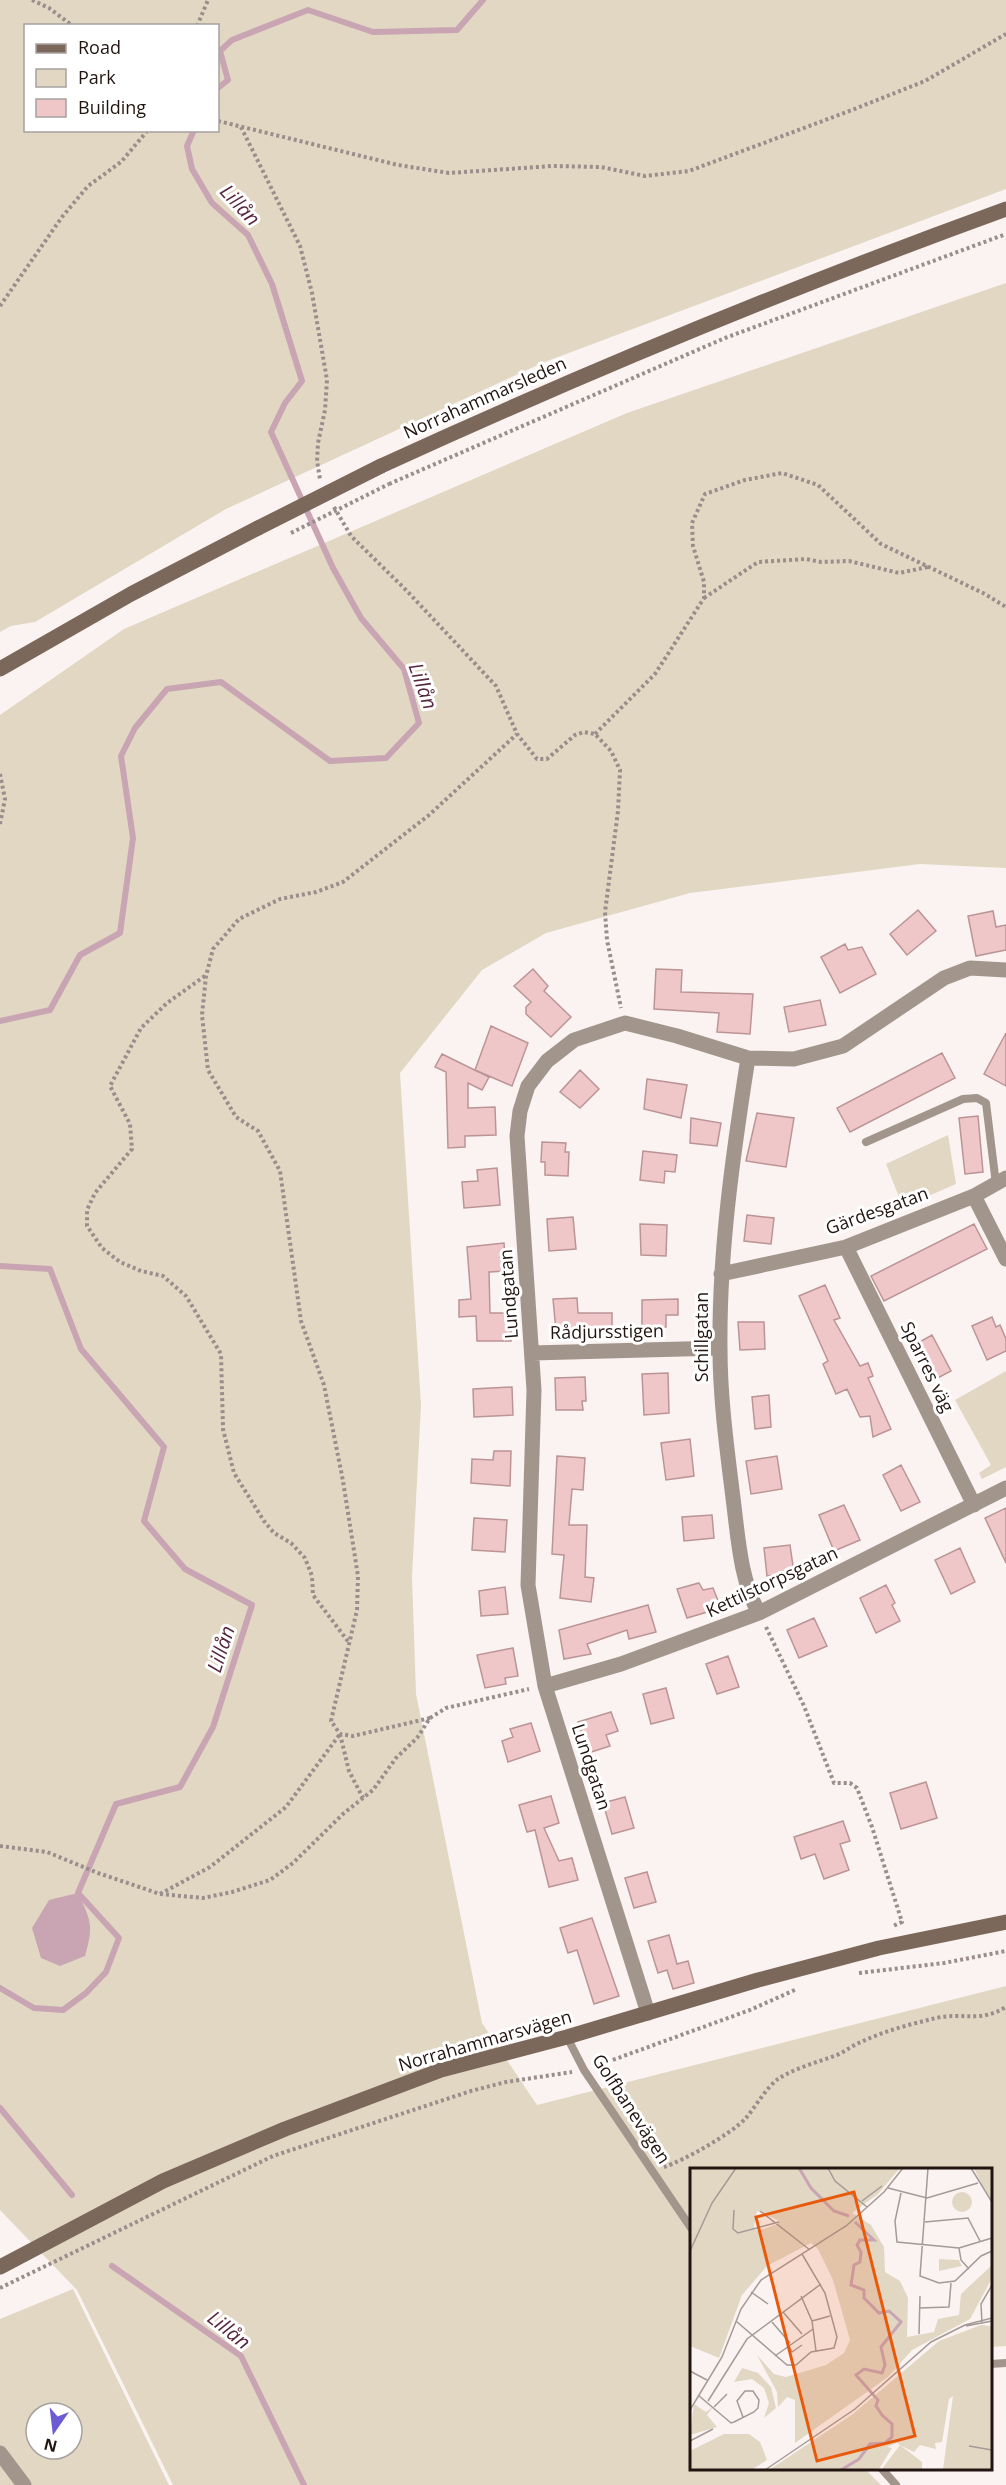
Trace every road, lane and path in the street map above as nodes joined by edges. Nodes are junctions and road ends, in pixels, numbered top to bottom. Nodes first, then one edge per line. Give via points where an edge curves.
1 (32, 0) edge
2 (208, 0) edge
3 (70, 24) edge
4 (198, 24) edge
5 (1006, 34) edge
6 (219, 121) edge
7 (241, 127) junction
8 (146, 132) edge
9 (1006, 209) edge
10 (1006, 234) edge
11 (0, 306) edge
12 (321, 483) dead end
13 (341, 520) dead end
14 (282, 537) dead end
15 (928, 567) junction
16 (704, 598) junction
17 (1006, 607) edge
18 (0, 669) edge
19 (517, 734) junction
20 (595, 734) junction
21 (0, 774) edge
22 (0, 824) edge
23 (1006, 970) edge
24 (206, 976) junction
25 (624, 1023) junction
26 (748, 1058) junction
27 (866, 1142) dead end
28 (1001, 1181) edge
29 (974, 1196) junction
30 (846, 1246) junction
31 (1006, 1259) edge
32 (722, 1274) junction
33 (720, 1348) junction
34 (532, 1353) junction
35 (1006, 1488) edge
36 (974, 1505) junction
37 (759, 1613) junction
38 (350, 1644) junction
39 (545, 1686) junction
40 (430, 1718) junction
41 (340, 1734) junction
42 (363, 1798) junction
43 (0, 1846) edge
44 (160, 1894) junction
45 (1006, 1922) edge
46 (879, 1948) junction
47 (1006, 1951) edge
48 (852, 1974) dead end
49 (805, 1987) dead end
50 (1006, 2007) edge
51 (648, 2013) junction
52 (567, 2037) junction
53 (584, 2070) junction
54 (652, 2170) junction
55 (690, 2227) edge
56 (0, 2267) edge
57 (0, 2288) edge
58 (1006, 2363) edge
59 (991, 2364) edge
60 (0, 2453) edge
61 (882, 2470) edge
62 (24, 2485) edge
63 (896, 2485) edge

1 - 3 path
2 - 4 path
5 - 7 path via 924,81 689,171 645,176 601,167 552,166 449,173 398,165
6 - 7 path
7 - 12 path via 300,246 312,292 327,381 318,443
8 - 11 path via 121,162 88,186
9 - 18 street, Norrahammarsleden, bridge via 693,330 381,466 131,594
10 - 14 path, bridge via 725,338 389,484
13 - 19 path via 351,536 496,686
15 - 16 path via 899,573 849,561 758,562
15 - 16 path via 881,544 818,485 782,473 705,494 692,523
15 - 17 path
16 - 20 path via 655,674
19 - 20 path via 537,759 548,759 575,735
19 - 24 path via 429,815 344,882 280,899 239,919 213,949
20 - 25 path via 621,770 605,912
21 - 22 path via 5,799
23 - 26 street via 970,968 944,978 843,1046 794,1059
24 - 38 path via 202,1015 208,1070 236,1117 258,1131 280,1172 301,1321 324,1385 358,1576
24 - 38 path via 167,1003 141,1028 110,1086 130,1124 132,1149 95,1193 87,1210 87,1226 102,1248 120,1262 164,1276 186,1296 222,1354 224,1429 234,1473 264,1521 304,1558 312,1576 313,1594
25 - 26 street
25 - 34 street, Lundgatan via 574,1040 547,1061 528,1086 520,1111 517,1136
26 - 32 street, Schillgatan via 730,1170
27 - 28 lane via 963,1099 977,1098 986,1103
28 - 29 street, Gärdesgatan
29 - 30 street, Gärdesgatan
29 - 31 street
30 - 32 street, Gärdesgatan
30 - 36 street, Sparres väg
32 - 33 street, Schillgatan
33 - 34 street, Rådjursstigen
33 - 37 street, Schillgatan via 723,1421 735,1513 748,1594
34 - 39 street, Lundgatan via 528,1585
35 - 36 street, Kettilstorpsgatan
36 - 37 street, Kettilstorpsgatan
37 - 39 street, Kettilstorpsgatan via 621,1664
37 - 46 path via 804,1706 834,1783 850,1783 857,1788 872,1827 902,1922 875,1935
38 - 41 path via 331,1720
39 - 40 path via 446,1708
39 - 51 street, Lundgatan
40 - 41 path via 353,1736
40 - 42 path
41 - 42 path via 349,1771
41 - 44 path via 286,1807 210,1867
42 - 44 path via 270,1880 203,1898
43 - 44 path via 48,1852
45 - 46 street, Norrahammarsvägen
46 - 51 street, Norrahammarsvägen
47 - 48 path
49 - 53 path
50 - 54 path via 978,2018 961,2016 914,2023 862,2041 777,2080 743,2120 678,2162
51 - 52 street, Norrahammarsvägen
52 - 53 lane, Golfbanevägen
52 - 56 street, Norrahammarsvägen via 441,2070 285,2128 163,2181
53 - 54 lane, Golfbanevägen
53 - 57 path via 471,2091 273,2156
54 - 55 lane, Golfbanevägen
58 - 59 lane
60 - 62 street
61 - 63 lane

